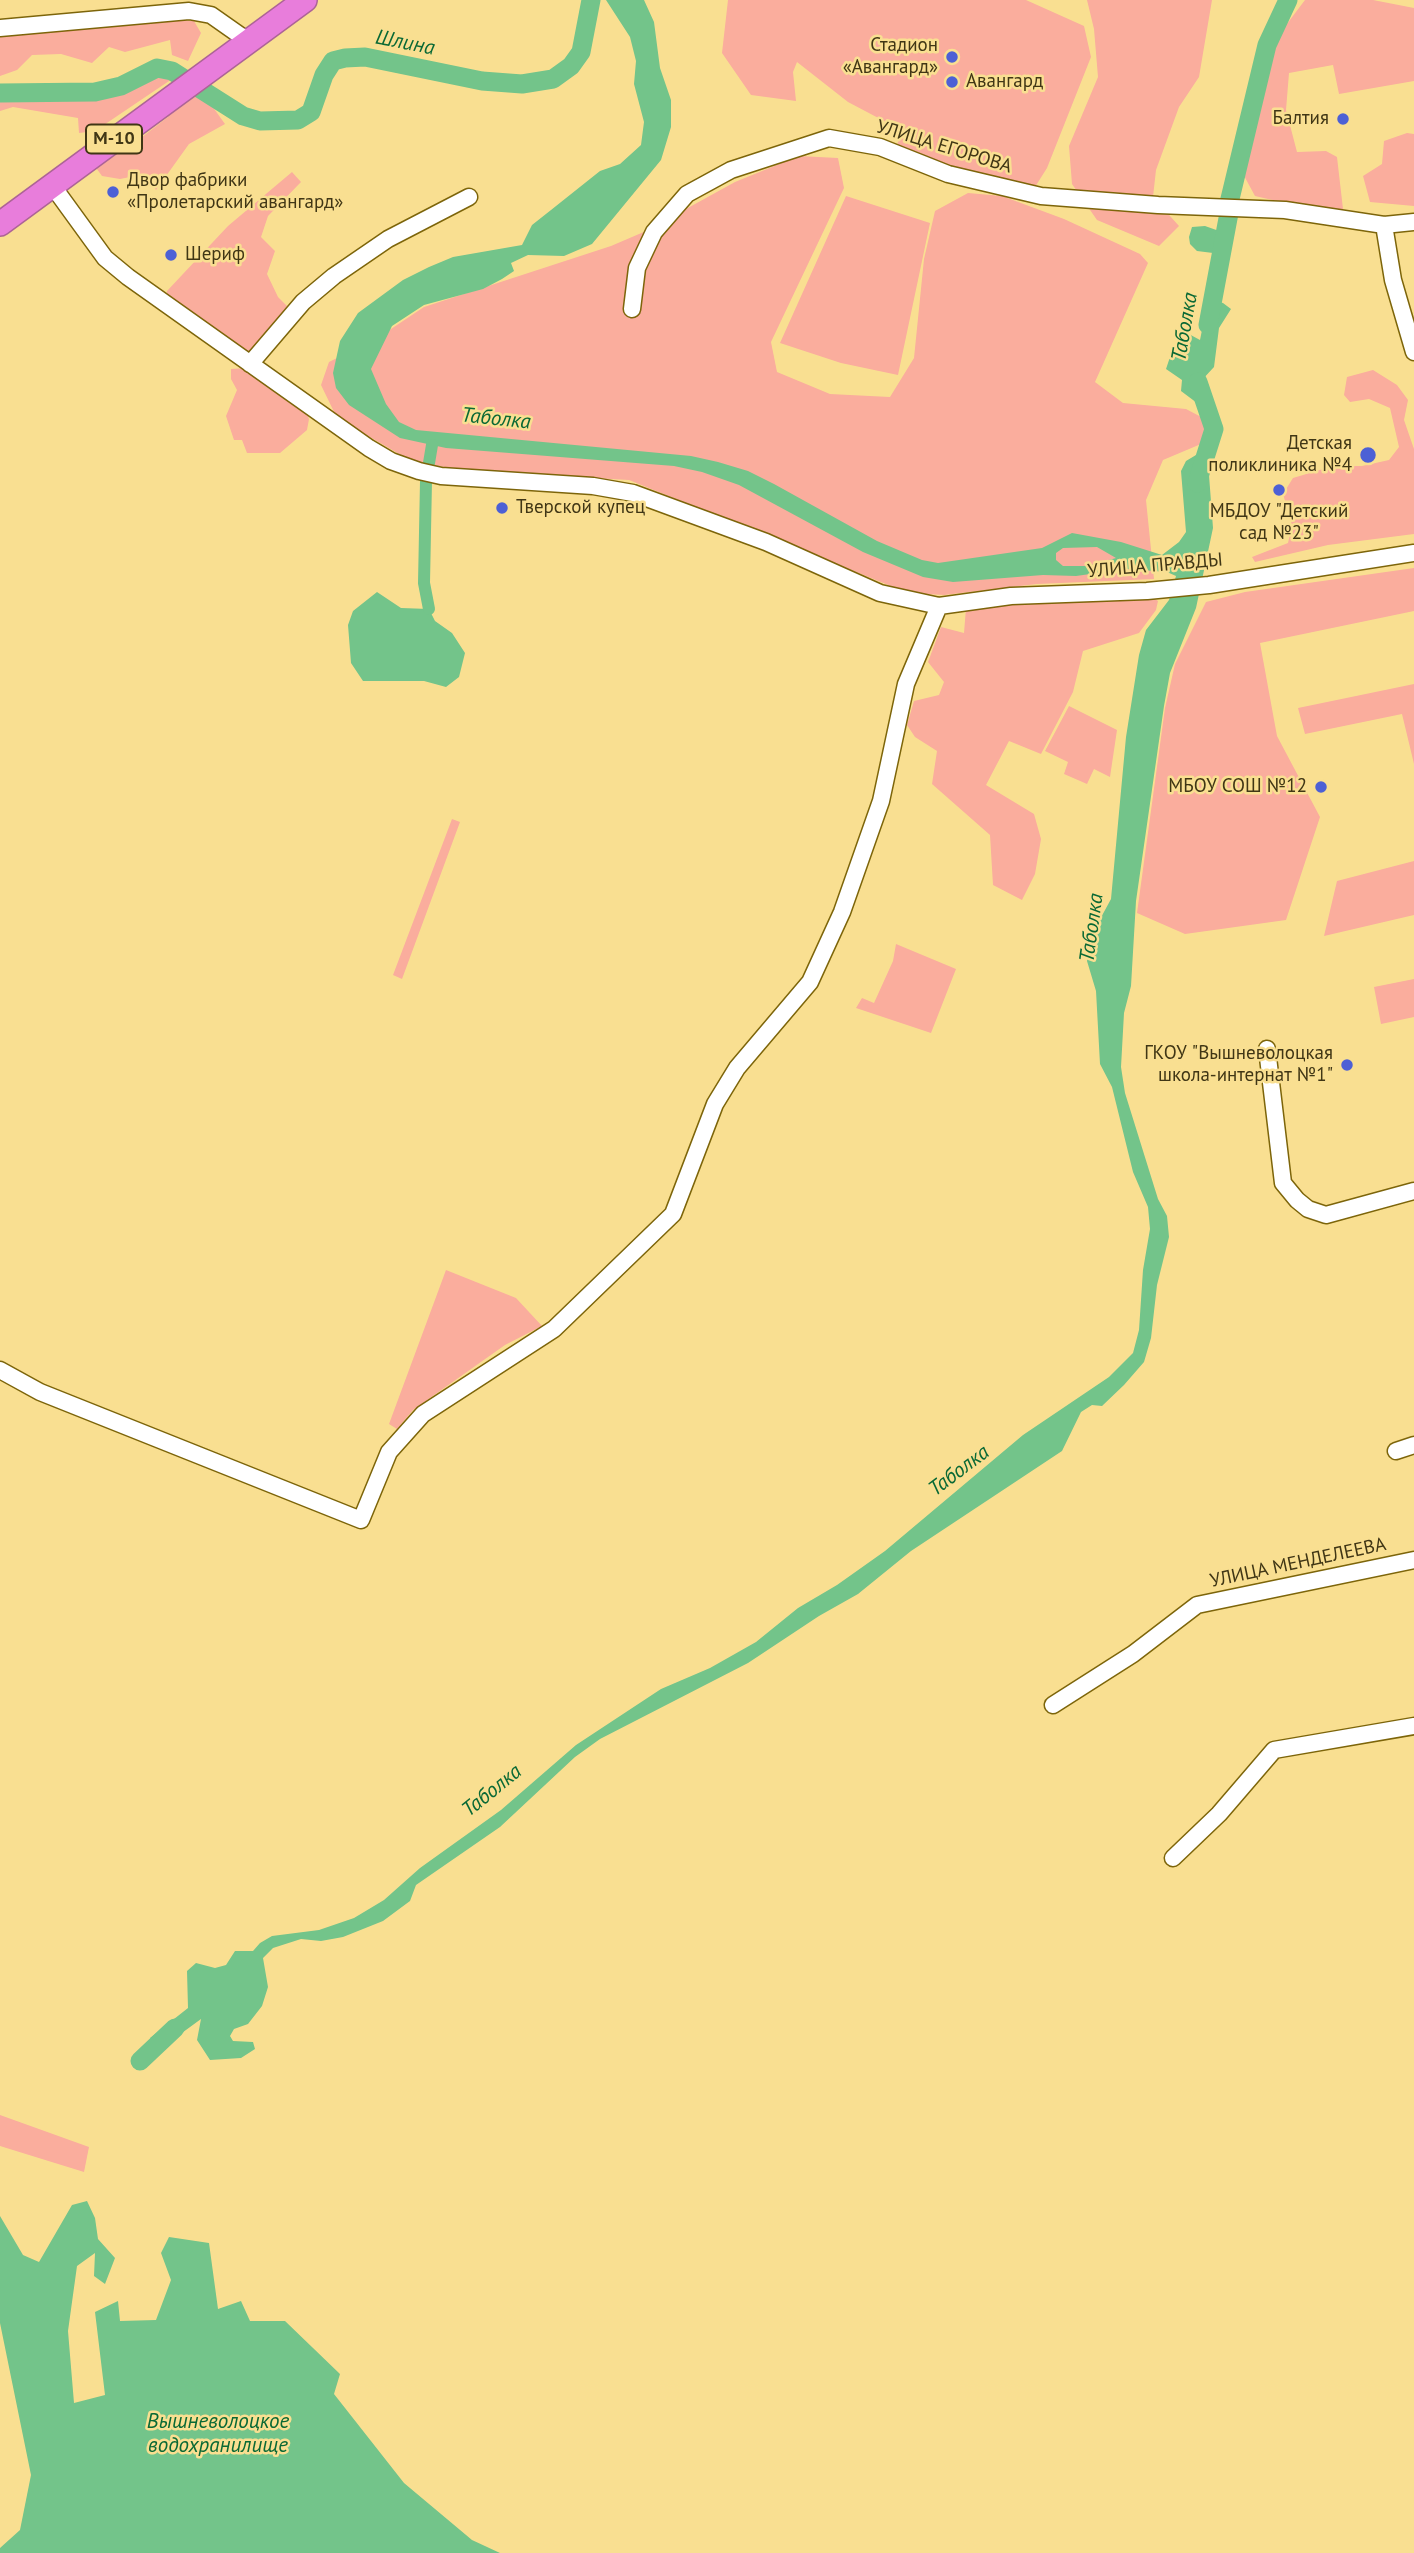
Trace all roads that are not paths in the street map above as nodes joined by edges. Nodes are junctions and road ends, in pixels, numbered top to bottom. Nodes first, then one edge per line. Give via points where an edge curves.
1 (305, 0) edge
2 (0, 28) edge
3 (248, 41) junction
4 (52, 185) junction
5 (469, 197) dead end
6 (1414, 222) edge
7 (0, 223) edge
8 (1384, 225) junction
9 (632, 309) dead end
10 (1414, 352) edge
11 (250, 364) junction
12 (1414, 553) edge
13 (939, 606) junction
14 (1266, 1049) dead end
15 (1414, 1191) edge
16 (0, 1370) edge
17 (1414, 1445) edge
18 (1396, 1451) dead end
19 (1414, 1560) edge
20 (1053, 1705) dead end
21 (1414, 1726) edge
22 (1173, 1858) dead end

1 - 3 highway, М-10
2 - 3 street via 189,11 211,15
3 - 4 highway, М-10
4 - 7 highway, М-10
4 - 11 street via 106,258
5 - 11 street via 388,239 334,276 303,302
6 - 8 street, УЛИЦА ЕГОРОВА
8 - 9 street, УЛИЦА ЕГОРОВА via 1285,210 1041,196 948,174 880,147 830,138 731,170 687,194 654,232 637,268
8 - 10 street via 1393,280
11 - 13 street via 391,461 441,476 616,489 766,542 880,593
12 - 13 street, УЛИЦА ПРАВДЫ via 1209,585 1011,596
13 - 16 street via 906,684 881,802 842,912 810,982 737,1068 715,1104 673,1214 554,1329 423,1414 389,1452 361,1520 40,1392
14 - 15 street via 1283,1183 1297,1200 1326,1215
17 - 18 street
19 - 20 street, УЛИЦА МЕНДЕЛЕЕВА via 1197,1605 1133,1654
21 - 22 street via 1274,1750 1219,1814

